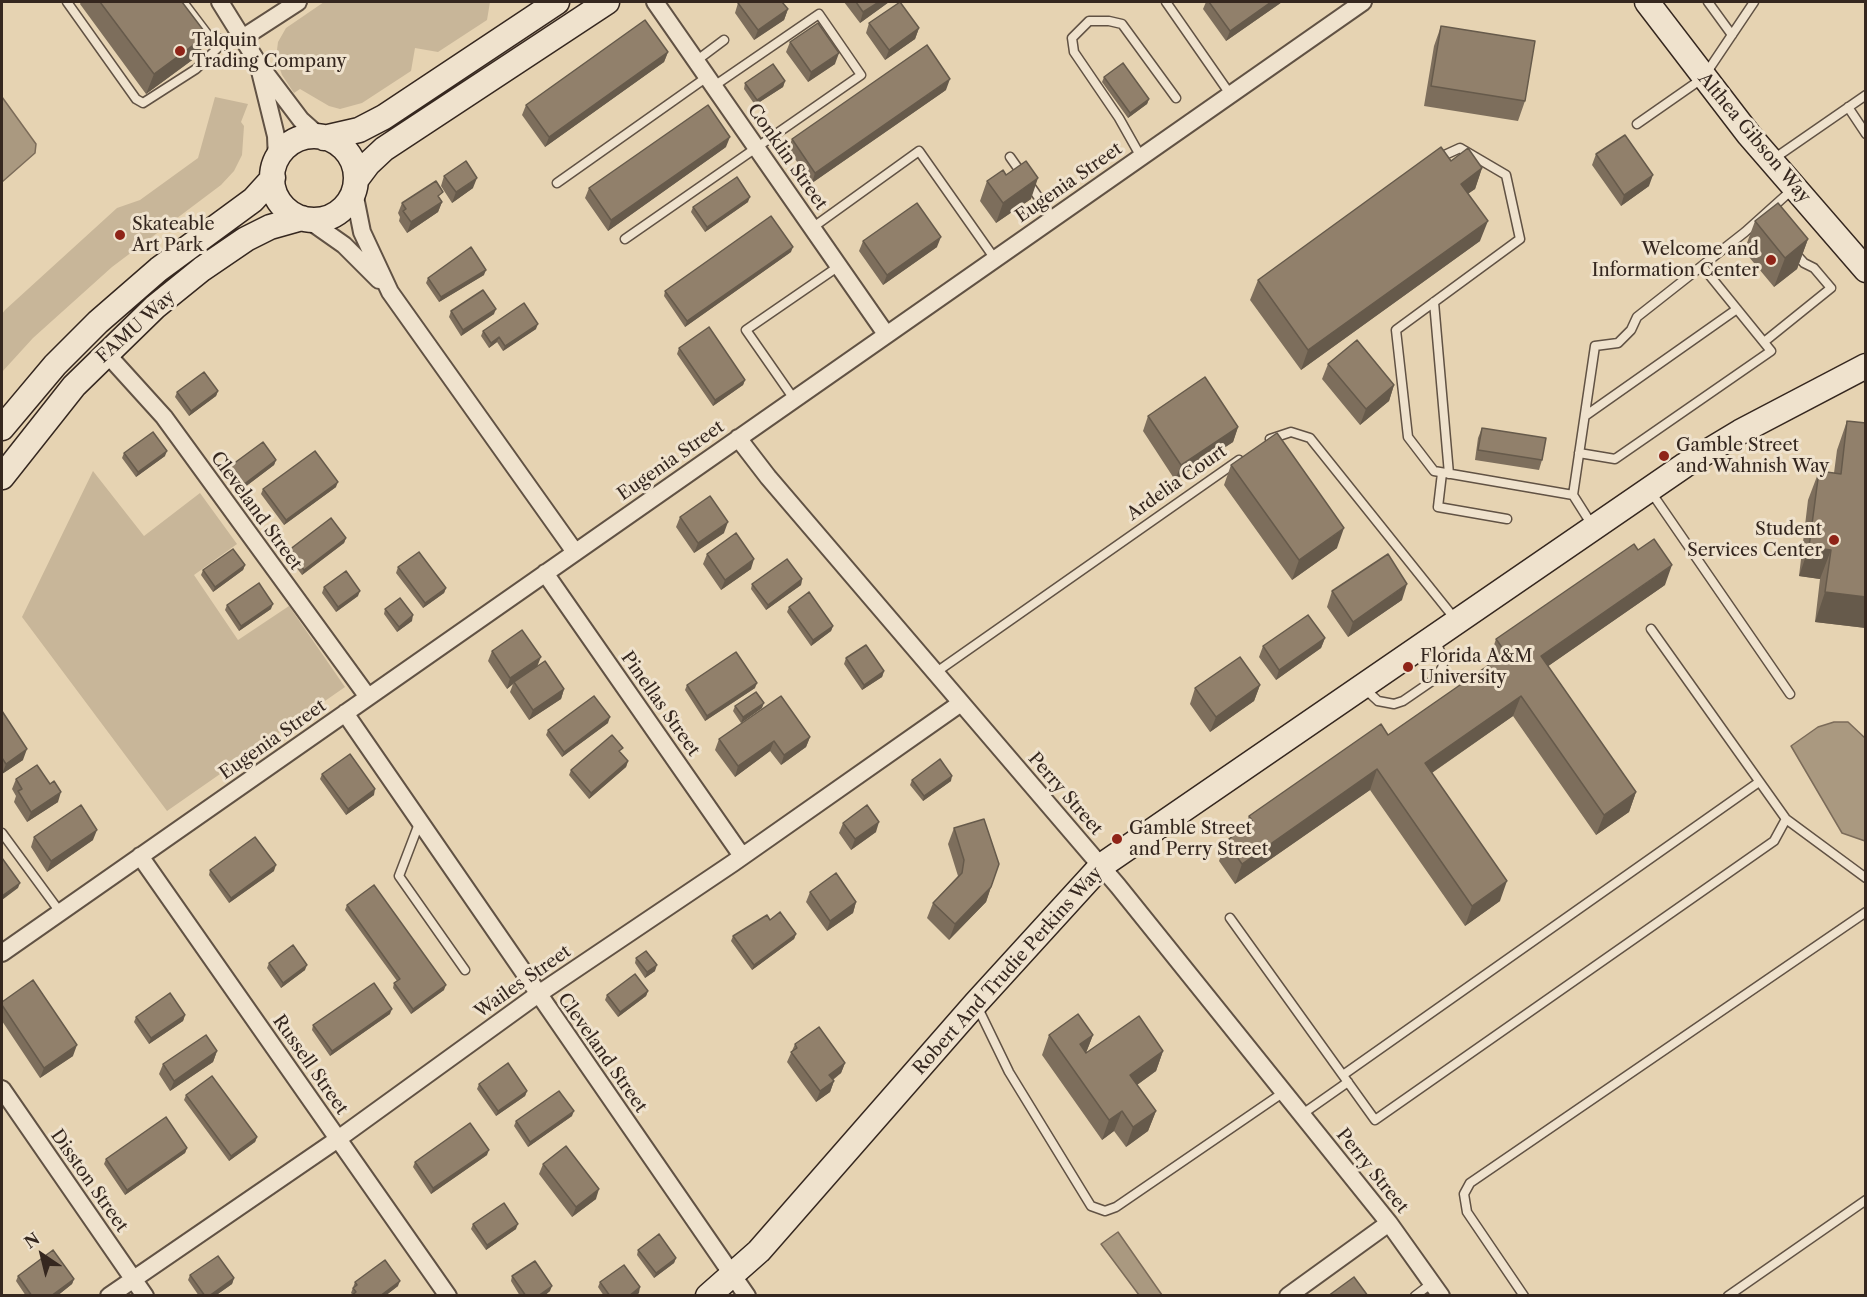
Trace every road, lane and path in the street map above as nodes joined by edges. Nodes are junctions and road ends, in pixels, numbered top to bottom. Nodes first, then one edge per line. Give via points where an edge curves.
1 (67, 2) edge
2 (183, 2) edge
3 (220, 2) edge
4 (298, 2) edge
5 (557, 2) edge
6 (607, 2) edge
7 (655, 2) edge
8 (1166, 2) edge
9 (1363, 2) edge
10 (1647, 2) edge
11 (1708, 2) edge
12 (1754, 2) edge
13 (1732, 35) junction
14 (244, 37) junction
15 (227, 39) junction
16 (724, 40) dead end
17 (696, 61) junction
18 (258, 63) junction
19 (1703, 78) junction
20 (710, 81) junction
21 (1230, 94) junction
22 (1866, 94) edge
23 (1176, 98) dead end
24 (1848, 107) junction
25 (1636, 124) dead end
26 (1866, 134) edge
27 (322, 137) junction
28 (756, 147) junction
29 (1010, 157) dead end
30 (1141, 157) junction
31 (1431, 161) edge
32 (1771, 161) junction
33 (275, 169) junction
34 (557, 183) dead end
35 (355, 186) junction
36 (1794, 188) junction
37 (1763, 216) junction
38 (1053, 218) junction
39 (305, 219) junction
40 (1770, 224) edge
41 (812, 228) junction
42 (625, 239) dead end
43 (1790, 248) edge
44 (994, 259) junction
45 (839, 266) junction
46 (1702, 266) junction
47 (1866, 270) edge
48 (390, 292) junction
49 (1434, 302) junction
50 (1737, 309) junction
51 (886, 334) junction
52 (1764, 342) junction
53 (106, 353) junction
54 (1866, 366) edge
55 (794, 399) junction
56 (1585, 416) junction
57 (2, 428) edge
58 (738, 438) junction
59 (1263, 444) edge
60 (1579, 453) junction
61 (1244, 457) edge
62 (1446, 473) junction
63 (2, 477) edge
64 (1650, 489) junction
65 (1573, 495) junction
66 (1507, 519) dead end
67 (1594, 528) junction
68 (575, 552) junction
69 (545, 573) junction
70 (1458, 622) junction
71 (1651, 629) dead end
72 (1434, 638) junction
73 (935, 673) junction
74 (1364, 687) junction
75 (1790, 694) dead end
76 (368, 697) junction
77 (961, 703) junction
78 (345, 713) junction
79 (1759, 782) junction
80 (1786, 819) junction
81 (420, 821) junction
82 (2, 833) edge
83 (140, 856) junction
84 (742, 856) junction
85 (1101, 866) junction
86 (1866, 878) edge
87 (60, 912) junction
88 (1866, 912) edge
89 (1230, 918) dead end
90 (2, 953) edge
91 (465, 970) dead end
92 (537, 995) junction
93 (976, 1002) junction
94 (1345, 1079) junction
95 (2, 1089) edge
96 (1284, 1092) junction
97 (1302, 1114) junction
98 (338, 1139) junction
99 (1866, 1200) edge
100 (1389, 1223) junction
101 (733, 1275) junction
102 (133, 1279) junction
103 (1437, 1289) edge
104 (109, 1296) edge
105 (145, 1296) edge
106 (447, 1296) edge
107 (708, 1296) edge
108 (747, 1296) edge
109 (1288, 1296) edge
110 (1415, 1296) edge
111 (1524, 1296) edge
112 (1728, 1296) edge

1 - 15 lane via 136,99 143,103 196,69
2 - 15 lane via 211,39
3 - 14 street
4 - 14 street
5 - 27 street, FAMU Way via 384,117 359,130
6 - 35 street, FAMU Way via 384,149 368,164
7 - 17 street, Conklin Street
8 - 21 lane
9 - 21 street, Eugenia Street
10 - 19 street, Althea Gibson Way
11 - 13 lane
12 - 13 lane
13 - 19 lane
14 - 15 lane
14 - 18 street
16 - 17 lane
17 - 20 street, Conklin Street
18 - 27 street via 300,120
18 - 33 street via 275,128
19 - 25 lane
19 - 32 street, Althea Gibson Way
20 - 28 street, Conklin Street
20 - 28 lane via 819,14 861,75
20 - 34 lane
21 - 30 street, Eugenia Street
22 - 24 lane
23 - 30 lane via 1122,24 1089,21 1072,38 1074,52
24 - 26 lane
24 - 32 lane
27 - 33 street, FAMU Way via 291,144
27 - 35 street via 336,142 350,156
28 - 41 street, Conklin Street
28 - 42 lane
29 - 38 lane
30 - 38 street, Eugenia Street
31 - 49 lane via 1460,148 1506,175 1520,239
32 - 36 street, Althea Gibson Way
33 - 39 street via 276,194 281,203
33 - 57 street, FAMU Way via 253,200 159,269 98,322 55,365
35 - 39 street, FAMU Way via 338,213
35 - 48 street via 362,232
36 - 37 lane
36 - 47 street, Althea Gibson Way
37 - 40 lane
37 - 46 lane
38 - 44 street, Eugenia Street
39 - 48 street via 344,244
39 - 53 street, FAMU Way via 261,231 225,253 163,300
41 - 44 lane via 919,152
41 - 45 street, Conklin Street
43 - 52 lane via 1831,288
44 - 51 street, Eugenia Street
45 - 51 street, Conklin Street
45 - 55 lane via 746,330
46 - 50 lane
46 - 56 lane via 1636,317 1631,330 1618,343 1595,346
48 - 68 street
49 - 62 lane
49 - 62 lane via 1396,330 1408,437 1434,471
50 - 52 lane
50 - 56 lane
51 - 55 street, Eugenia Street
52 - 60 lane via 1771,351 1615,459
53 - 63 street, FAMU Way via 41,424
53 - 76 street, Cleveland Street via 164,417
54 - 64 street, Robert And Trudie Perkins Way via 1740,432
55 - 58 street, Eugenia Street
56 - 60 lane
58 - 68 street, Eugenia Street
58 - 73 street, Perry Street
59 - 70 lane via 1291,432 1310,438
60 - 65 lane
61 - 73 lane, Ardelia Court
62 - 65 lane
62 - 66 lane via 1438,507
64 - 67 street, Robert And Trudie Perkins Way
64 - 75 lane
65 - 67 lane
67 - 70 street, Robert And Trudie Perkins Way
68 - 69 street, Eugenia Street
69 - 76 street, Eugenia Street
69 - 84 street, Pinellas Street
70 - 72 street, Robert And Trudie Perkins Way
71 - 79 lane
72 - 74 street, Robert And Trudie Perkins Way
72 - 74 lane via 1444,660 1436,679 1394,704 1378,701
73 - 77 street, Perry Street
74 - 85 street, Robert And Trudie Perkins Way
76 - 78 street, Eugenia Street
77 - 84 street, Wailes Street
77 - 85 street, Perry Street
78 - 81 street, Cleveland Street
78 - 83 street, Eugenia Street
79 - 80 lane
79 - 94 lane
80 - 86 lane
80 - 94 lane via 1774,840 1375,1120
81 - 91 lane via 399,876
81 - 92 street, Cleveland Street
82 - 87 lane
83 - 87 street, Eugenia Street
83 - 98 street, Russell Street
84 - 92 street, Wailes Street
85 - 93 street, Robert And Trudie Perkins Way
85 - 96 street, Perry Street
87 - 90 street, Eugenia Street
88 - 111 lane via 1470,1183 1464,1194 1467,1212
89 - 94 lane
92 - 98 street, Wailes Street
92 - 101 street, Cleveland Street
93 - 96 lane via 1009,1072 1091,1206 1105,1211
93 - 101 street, Robert And Trudie Perkins Way via 759,1251
94 - 97 lane
95 - 102 street, Disston Street
96 - 97 street, Perry Street
97 - 100 street, Perry Street
98 - 102 street, Wailes Street
98 - 106 street, Russell Street
99 - 112 lane
100 - 103 street, Perry Street
100 - 109 street
101 - 107 street, Robert And Trudie Perkins Way
101 - 108 street, Cleveland Street
102 - 104 street, Wailes Street
102 - 105 street, Disston Street
103 - 110 lane

